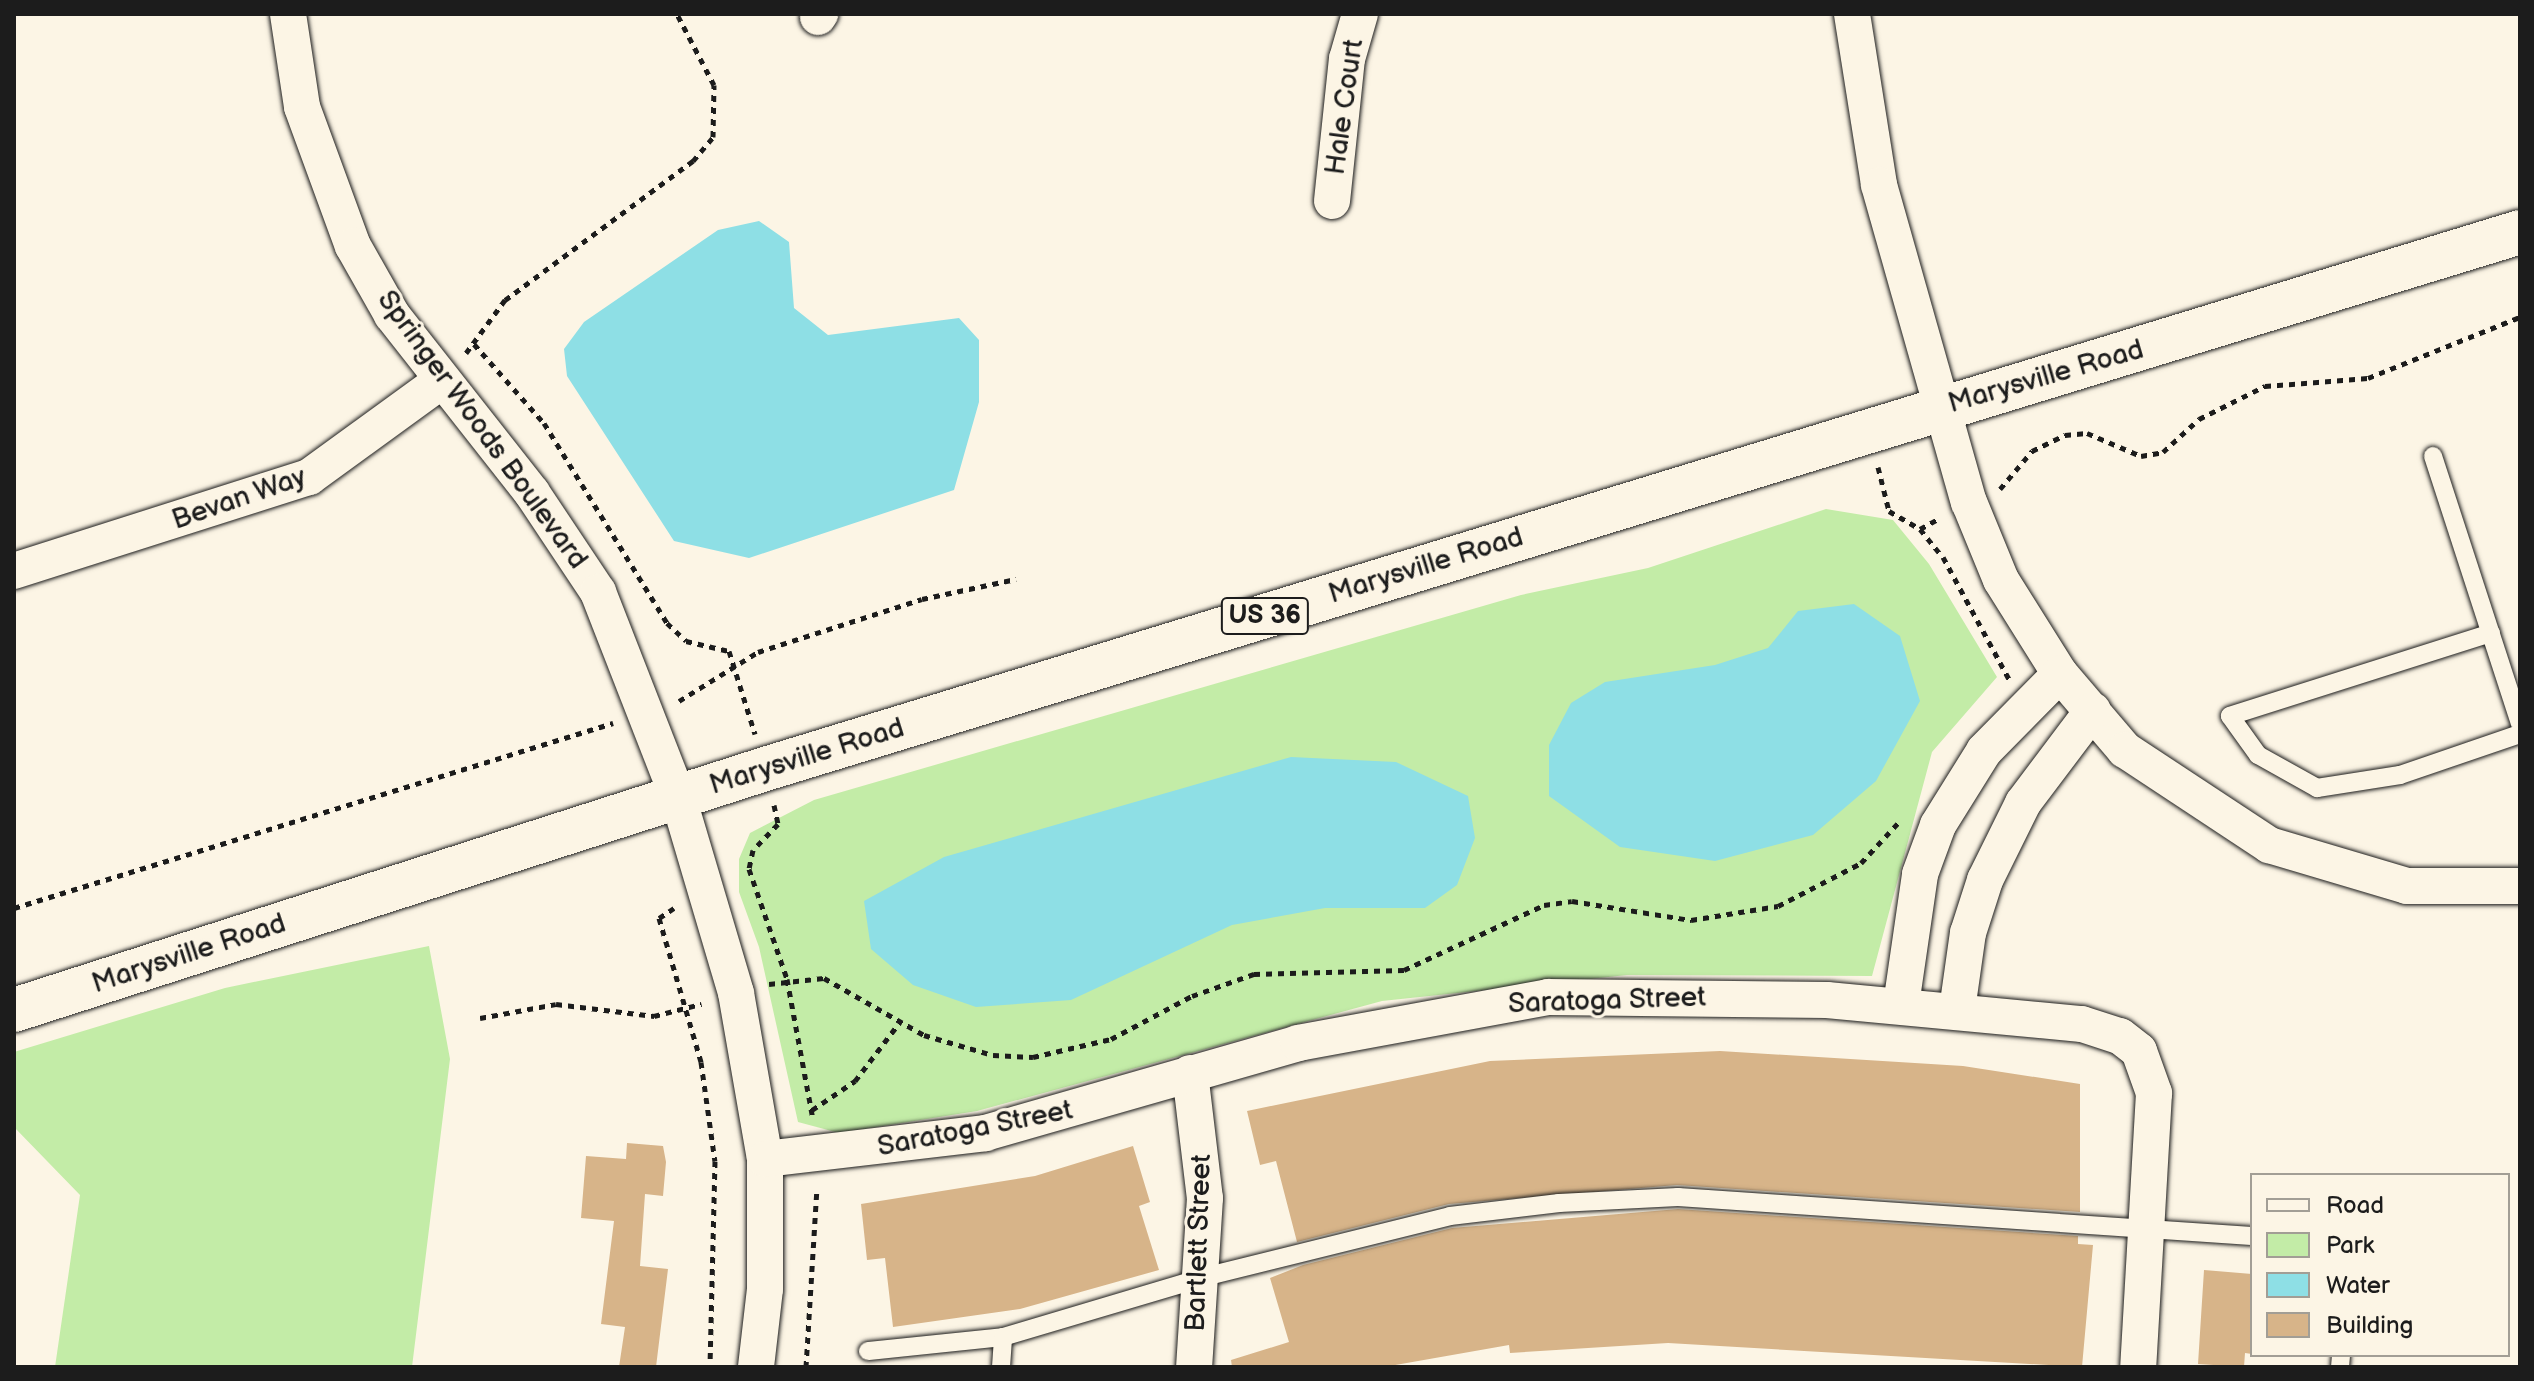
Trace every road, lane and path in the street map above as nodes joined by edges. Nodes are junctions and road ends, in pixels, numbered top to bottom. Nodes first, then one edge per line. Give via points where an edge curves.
1 (288, 14) edge
2 (677, 14) edge
3 (1360, 14) edge
4 (1852, 14) edge
5 (1332, 201) dead end
6 (2520, 232) edge
7 (2520, 317) edge
8 (474, 344) junction
9 (441, 381) junction
10 (1942, 408) junction
11 (1863, 432) junction
12 (2433, 456) dead end
13 (1969, 502) junction
14 (1920, 529) junction
15 (14, 571) edge
16 (1016, 579) dead end
17 (2491, 633) junction
18 (736, 670) junction
19 (2060, 674) junction
20 (1999, 689) dead end
21 (2020, 691) junction
22 (2093, 710) junction
23 (648, 711) junction
24 (2520, 723) edge
25 (2520, 734) edge
26 (765, 769) junction
27 (678, 797) junction
28 (1903, 818) dead end
29 (2520, 886) edge
30 (14, 908) edge
31 (659, 918) dead end
32 (787, 979) junction
33 (736, 993) junction
34 (1901, 1005) junction
35 (688, 1007) junction
36 (14, 1010) edge
37 (1957, 1010) junction
38 (480, 1018) dead end
39 (900, 1022) junction
40 (1190, 1073) junction
41 (812, 1110) junction
42 (815, 1156) junction
43 (765, 1159) junction
44 (2148, 1228) junction
45 (2250, 1236) edge
46 (1204, 1277) junction
47 (1003, 1337) junction
48 (868, 1351) dead end
49 (710, 1367) edge
50 (756, 1367) edge
51 (806, 1367) edge
52 (1001, 1367) edge
53 (1194, 1367) edge
54 (2138, 1367) edge

1 - 9 street, Springer Woods Boulevard via 302,107 325,183 392,315
2 - 8 path via 714,85 713,137 693,161 505,300
3 - 5 street, Hale Court via 1347,59
4 - 10 street via 1879,185
6 - 10 highway, Marysville Road / US 36
7 - 13 path via 2368,378 2265,386 2199,419 2163,452 2141,456 2087,433 2065,435 2032,451 2009,485
8 - 9 path
8 - 18 path via 544,423 667,623 686,641 729,651
9 - 15 street, Bevan Way via 309,477
9 - 23 street, Springer Woods Boulevard via 563,534 628,653
10 - 11 highway, Marysville Road / US 36
10 - 13 street
11 - 14 path via 1889,511
11 - 26 highway, Marysville Road / US 36
12 - 17 lane
13 - 14 path
13 - 19 street via 2001,580
14 - 21 path
16 - 18 path via 907,604 758,652
17 - 24 lane
17 - 25 lane via 2230,716 2258,755 2317,788 2400,775
18 - 23 path
18 - 26 path
19 - 21 street
19 - 22 street
20 - 21 path
21 - 34 street via 1938,825 1920,874
22 - 29 street via 2125,750 2269,845 2407,886
22 - 37 street via 2023,803 1985,880 1968,933
23 - 27 street, Springer Woods Boulevard
23 - 30 path
26 - 27 highway, Marysville Road / US 36
26 - 32 path via 778,824 753,850 749,869
27 - 33 street, Springer Woods Boulevard
27 - 36 highway, Marysville Road / US 36
28 - 39 path via 1861,863 1825,887 1732,916 1646,918 1572,901 1544,905 1404,970 1254,974 1192,996 1111,1039 1033,1057 993,1055
31 - 35 path
32 - 33 path
32 - 39 path via 824,978
32 - 41 path
33 - 35 path
33 - 43 street, Springer Woods Boulevard
34 - 37 street, Saratoga Street
34 - 40 street, Saratoga Street via 1548,997 1388,1022
35 - 38 path via 633,1018 556,1004
35 - 49 path via 709,1105 719,1213
37 - 44 street, Saratoga Street via 2082,1024 2120,1036 2139,1051 2154,1093
39 - 41 path via 855,1081
40 - 42 street, Saratoga Street via 985,1133
40 - 46 street, Bartlett Street via 1202,1140
41 - 42 path
42 - 43 street, Saratoga Street
42 - 51 path via 818,1232
43 - 50 street, Springer Woods Boulevard via 765,1289
44 - 45 lane
44 - 46 lane via 1678,1197 1574,1202 1450,1216
44 - 54 street, Saratoga Street
46 - 47 lane
46 - 53 street, Bartlett Street
47 - 48 lane
47 - 52 lane

